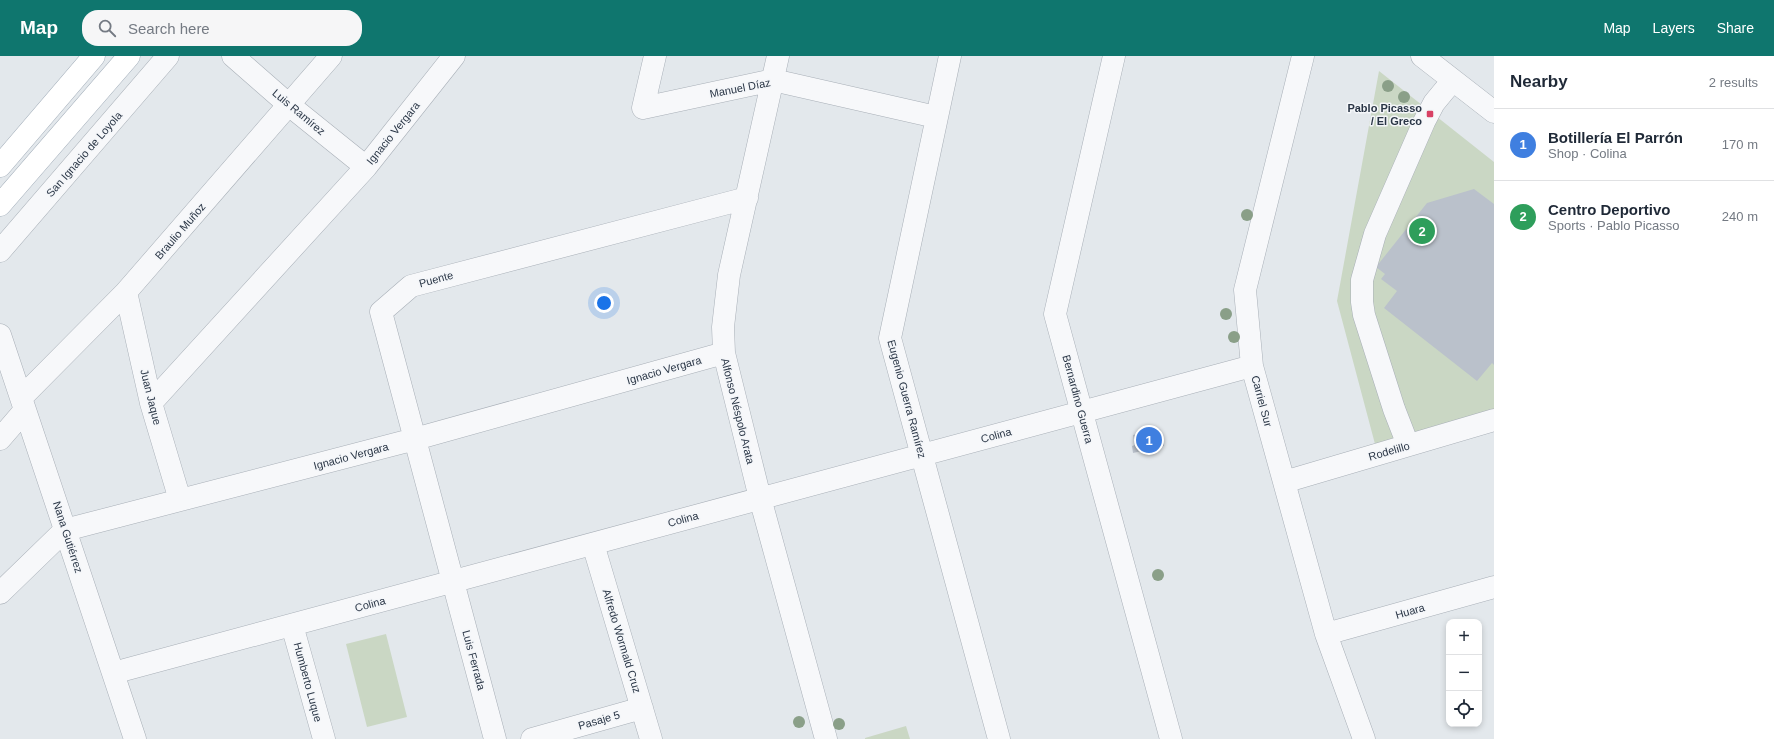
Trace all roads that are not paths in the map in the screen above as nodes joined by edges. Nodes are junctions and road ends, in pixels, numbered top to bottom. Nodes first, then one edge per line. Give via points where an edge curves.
1 (94, 56) edge
2 (129, 56) edge
3 (168, 56) edge
4 (233, 56) edge
5 (331, 56) edge
6 (454, 56) edge
7 (655, 56) edge
8 (778, 56) edge
9 (950, 56) edge
10 (1114, 56) edge
11 (1303, 56) edge
12 (1422, 56) edge
13 (773, 80) junction
14 (1453, 80) junction
15 (289, 105) junction
16 (1494, 112) edge
17 (936, 117) junction
18 (0, 166) edge
19 (366, 167) junction
20 (747, 198) junction
21 (0, 206) edge
22 (0, 251) edge
23 (126, 292) junction
24 (0, 335) edge
25 (724, 353) junction
26 (1252, 366) junction
27 (151, 403) junction
28 (23, 404) junction
29 (1082, 412) junction
30 (1494, 420) edge
31 (0, 439) edge
32 (415, 439) junction
33 (1408, 445) junction
34 (922, 455) junction
35 (1284, 482) junction
36 (760, 498) junction
37 (180, 500) junction
38 (65, 530) junction
39 (593, 544) junction
40 (452, 582) junction
41 (1494, 587) edge
42 (0, 593) edge
43 (292, 625) junction
44 (1326, 634) junction
45 (113, 674) junction
46 (642, 708) junction
47 (129, 737) edge
48 (324, 739) edge
49 (495, 739) edge
50 (532, 739) edge
51 (651, 739) edge
52 (826, 739) edge
53 (999, 739) edge
54 (1171, 739) edge
55 (1364, 739) edge

1 - 18 main road
2 - 21 main road
3 - 22 street, San Ignacio de Loyola
4 - 15 street, Luis Ramírez
5 - 15 street, Braulio Muñoz
6 - 19 street, Ignacio Vergara
7 - 13 street, Manuel Díaz via 643,108
8 - 13 street, Alfonso Néspolo Arata
9 - 17 street, Eugenio Guerra Ramírez
10 - 29 street, Bernardino Guerra via 1055,314
11 - 26 street, Carriel Sur via 1245,290
12 - 14 street
13 - 17 street, Manuel Díaz
13 - 20 street, Alfonso Néspolo Arata
14 - 16 street
14 - 33 street via 1434,103 1424,122 1375,234 1362,280 1364,315
15 - 19 street, Luis Ramírez
15 - 23 street, Braulio Muñoz
17 - 34 street, Eugenio Guerra Ramírez via 890,338
19 - 27 street, Ignacio Vergara
20 - 25 street, Alfonso Néspolo Arata via 729,275 723,326
20 - 32 street, Puente via 411,286 381,312
23 - 27 street, Juan Jaque
23 - 28 street, Braulio Muñoz
24 - 28 street, Nana Gutiérrez
25 - 32 street, Ignacio Vergara
25 - 36 street, Alfonso Néspolo Arata
26 - 29 street, Colina
26 - 35 street, Carriel Sur
27 - 37 street, Juan Jaque
28 - 31 street, Braulio Muñoz
28 - 38 street, Nana Gutiérrez
29 - 34 street, Colina
29 - 54 street, Bernardino Guerra
30 - 33 street, Rodelillo
32 - 37 street, Ignacio Vergara
32 - 40 street, Puente
33 - 35 street, Rodelillo
34 - 36 street, Colina
34 - 53 street, Eugenio Guerra Ramírez
35 - 44 street, Carriel Sur
36 - 39 street, Colina
36 - 52 street, Alfonso Néspolo Arata
37 - 38 street, Ignacio Vergara
38 - 42 street, Ignacio Vergara
38 - 45 street, Nana Gutiérrez
39 - 40 street, Colina
39 - 46 street, Alfredo Wormald Cruz
40 - 43 street, Colina
40 - 49 street, Luis Ferrada
41 - 44 street, Huara
43 - 45 street, Colina
43 - 48 street, Humberto Luque
44 - 55 street, Carriel Sur
45 - 47 street, Nana Gutiérrez
46 - 50 street, Pasaje 5
46 - 51 street, Alfredo Wormald Cruz

